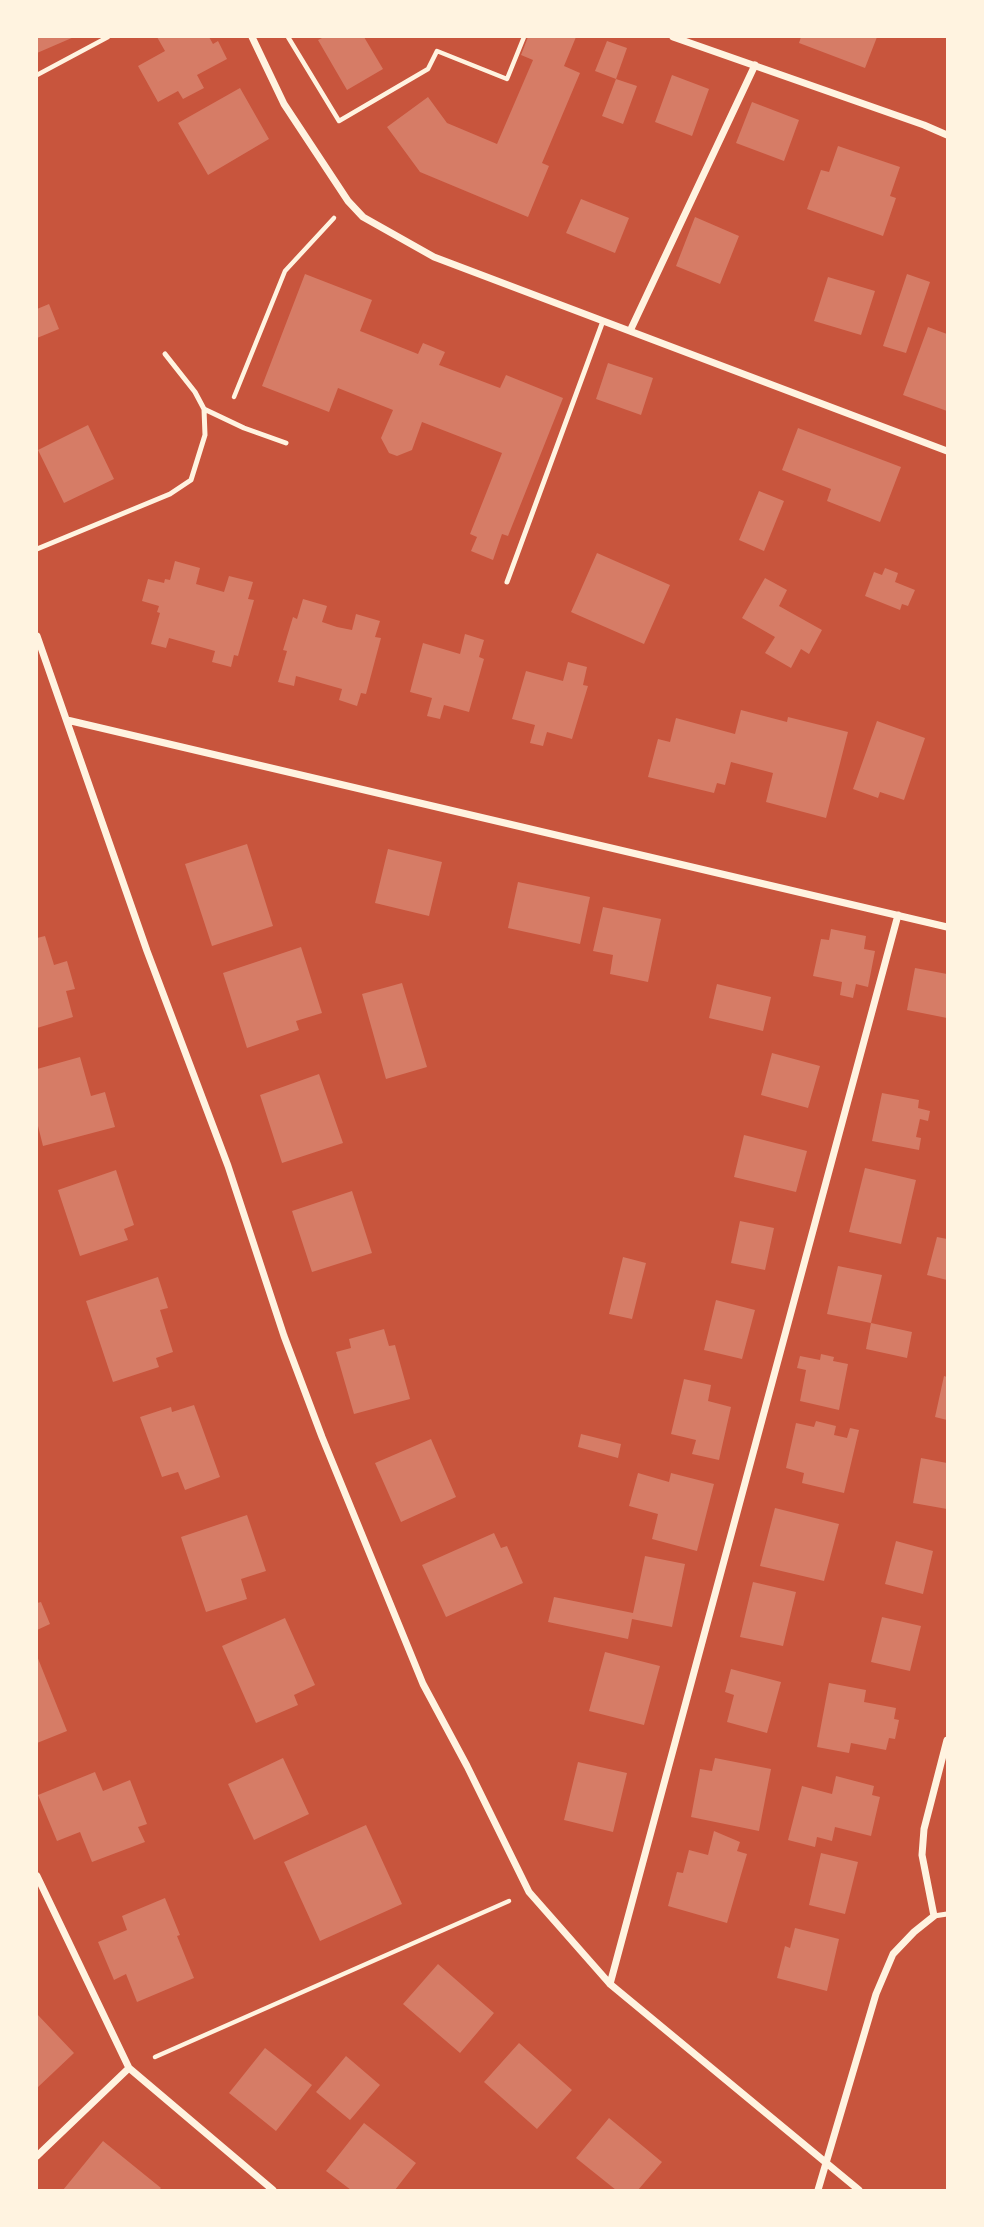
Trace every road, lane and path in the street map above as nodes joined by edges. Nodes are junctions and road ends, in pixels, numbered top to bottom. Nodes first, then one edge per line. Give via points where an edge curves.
1 (108, 37) edge
2 (251, 37) edge
3 (288, 37) edge
4 (524, 37) edge
5 (673, 37) edge
6 (755, 65) junction
7 (37, 75) edge
8 (947, 135) edge
9 (348, 201) junction
10 (603, 321) junction
11 (630, 331) junction
12 (165, 354) dead end
13 (204, 409) junction
14 (227, 420) junction
15 (286, 443) dead end
16 (947, 451) edge
17 (37, 549) edge
18 (507, 582) dead end
19 (37, 636) edge
20 (67, 720) junction
21 (898, 915) junction
22 (947, 927) edge
23 (947, 1742) edge
24 (37, 1876) edge
25 (528, 1892) junction
26 (947, 1914) edge
27 (934, 1916) junction
28 (610, 1984) junction
29 (129, 2068) junction
30 (37, 2156) edge
31 (826, 2163) junction
32 (273, 2190) edge
33 (818, 2190) edge
34 (859, 2190) edge

1 - 7 path
2 - 9 street via 284,104
3 - 4 path via 339,121 428,69 437,51 507,79
5 - 6 street
6 - 8 street
6 - 11 street
9 - 10 street via 363,217 434,257
9 - 14 path via 285,271
10 - 11 street
10 - 18 lane
11 - 16 street
12 - 13 lane
13 - 14 lane
13 - 17 lane via 205,435 191,480 170,494
14 - 15 lane
19 - 20 street
20 - 21 street
20 - 25 street via 321,1437 423,1684
21 - 22 street
21 - 28 street
23 - 27 street via 924,1829 922,1855
24 - 29 street
25 - 28 street
25 - 29 path
26 - 27 lane
27 - 31 street via 893,1954 876,1994
28 - 31 street
29 - 30 street
29 - 32 street
31 - 33 street
31 - 34 street

